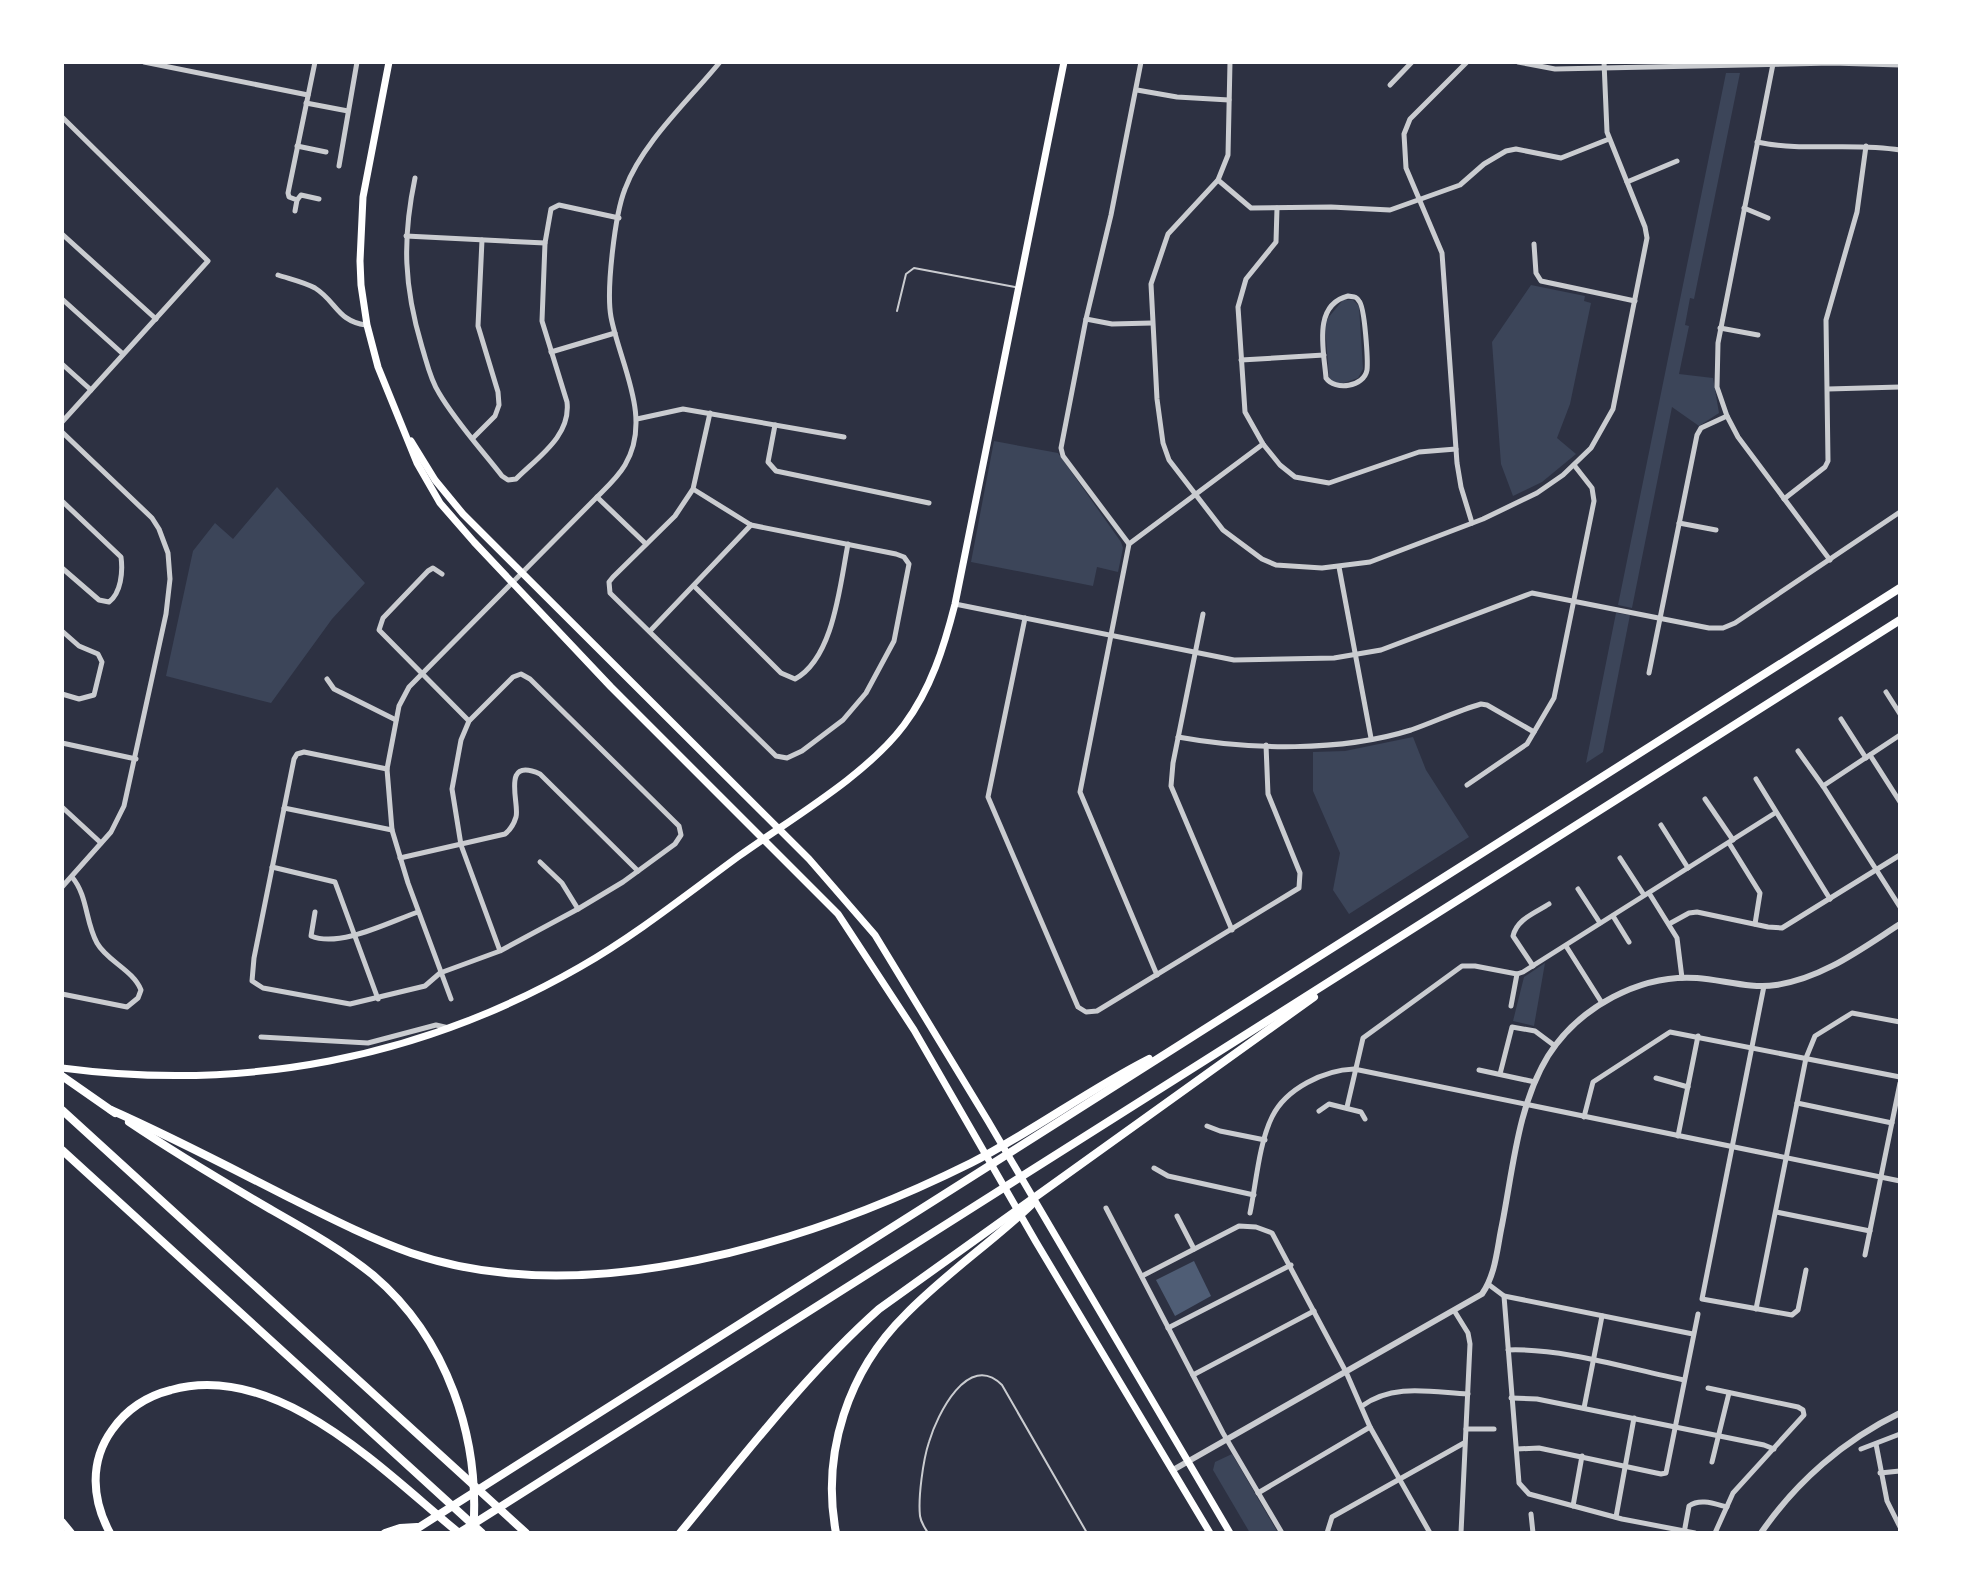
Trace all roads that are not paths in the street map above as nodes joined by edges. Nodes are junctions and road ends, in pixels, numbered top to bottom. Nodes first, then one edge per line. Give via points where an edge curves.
1 (144, 62) edge
2 (315, 62) edge
3 (357, 62) edge
4 (389, 62) edge
5 (720, 62) edge
6 (1064, 62) edge
7 (1141, 62) edge
8 (1230, 62) edge
9 (1412, 62) edge
10 (1467, 62) edge
11 (1518, 62) edge
12 (1861, 62) edge
13 (1773, 64) junction
14 (1604, 65) edge
15 (1900, 65) edge
16 (1390, 85) dead end
17 (1137, 90) junction
18 (308, 95) junction
19 (1229, 100) junction
20 (306, 103) junction
21 (348, 111) junction
22 (62, 117) edge
23 (1609, 139) junction
24 (1757, 142) junction
25 (297, 146) junction
26 (1866, 146) junction
27 (1900, 150) edge
28 (326, 152) dead end
29 (1677, 161) dead end
30 (339, 166) dead end
31 (415, 178) dead end
32 (1218, 180) junction
33 (1627, 182) junction
34 (319, 199) dead end
35 (1420, 199) junction
36 (297, 200) junction
37 (1277, 208) junction
38 (1744, 208) junction
39 (295, 211) dead end
40 (619, 218) junction
41 (1768, 218) dead end
42 (62, 234) edge
43 (406, 236) junction
44 (482, 240) junction
45 (545, 243) junction
46 (1534, 244) dead end
47 (278, 275) dead end
48 (1019, 288) junction
49 (62, 299) edge
50 (1635, 301) junction
51 (897, 311) dead end
52 (156, 319) junction
53 (1086, 319) junction
54 (1152, 323) junction
55 (367, 325) junction
56 (1720, 328) junction
57 (615, 333) junction
58 (1758, 335) dead end
59 (551, 352) junction
60 (123, 354) junction
61 (1324, 355) junction
62 (1241, 360) junction
63 (62, 364) edge
64 (1900, 387) edge
65 (1828, 389) junction
66 (91, 390) junction
67 (710, 413) junction
68 (1727, 416) junction
69 (637, 419) junction
70 (62, 422) edge
71 (401, 425) junction
72 (775, 425) junction
73 (62, 432) edge
74 (844, 437) dead end
75 (473, 438) junction
76 (1263, 444) junction
77 (1456, 449) junction
78 (1574, 465) junction
79 (693, 489) junction
80 (1195, 495) junction
81 (597, 497) junction
82 (1784, 499) junction
83 (62, 501) edge
84 (929, 503) dead end
85 (1900, 512) edge
86 (1472, 523) junction
87 (1679, 523) junction
88 (751, 525) junction
89 (1716, 530) dead end
90 (646, 544) junction
91 (848, 544) junction
92 (1129, 544) junction
93 (1830, 560) junction
94 (1339, 567) junction
95 (62, 568) edge
96 (522, 572) junction
97 (442, 574) dead end
98 (512, 581) junction
99 (694, 586) junction
100 (1900, 588) edge
101 (1574, 600) junction
102 (955, 604) junction
103 (1203, 614) dead end
104 (1660, 617) junction
105 (1025, 618) junction
106 (1900, 620) edge
107 (62, 631) edge
108 (650, 631) junction
109 (1109, 635) junction
110 (1195, 652) junction
111 (1355, 655) junction
112 (1649, 673) dead end
113 (422, 674) junction
114 (327, 679) dead end
115 (1886, 692) dead end
116 (62, 694) edge
117 (1900, 714) edge
118 (1841, 719) dead end
119 (396, 720) junction
120 (469, 721) junction
121 (1534, 732) junction
122 (1900, 735) edge
123 (1178, 737) junction
124 (1371, 738) junction
125 (62, 743) edge
126 (1266, 745) junction
127 (1798, 751) dead end
128 (1868, 756) junction
129 (136, 759) junction
130 (387, 769) junction
131 (1756, 779) dead end
132 (1467, 785) dead end
133 (1823, 786) junction
134 (1705, 799) dead end
135 (1900, 801) edge
136 (62, 807) edge
137 (284, 808) junction
138 (1775, 813) junction
139 (1661, 825) dead end
140 (778, 828) junction
141 (392, 830) junction
142 (764, 839) junction
143 (1731, 841) junction
144 (101, 843) junction
145 (461, 845) junction
146 (1900, 855) edge
147 (400, 858) junction
148 (1620, 858) dead end
149 (540, 862) dead end
150 (272, 867) junction
151 (1688, 868) junction
152 (1877, 870) junction
153 (638, 871) junction
154 (72, 877) junction
155 (62, 887) edge
156 (1578, 889) dead end
157 (1647, 894) junction
158 (1830, 899) junction
159 (1549, 904) dead end
160 (1900, 907) edge
161 (578, 909) junction
162 (315, 912) dead end
163 (418, 912) junction
164 (1613, 916) junction
165 (1600, 923) junction
166 (1669, 924) junction
167 (1755, 924) junction
168 (1900, 924) edge
169 (1232, 930) junction
170 (355, 935) junction
171 (1629, 942) dead end
172 (1566, 946) junction
173 (500, 951) junction
174 (1533, 966) junction
175 (1348, 971) junction
176 (440, 973) junction
177 (1517, 974) junction
178 (1157, 975) junction
179 (1682, 978) junction
180 (1764, 986) junction
181 (62, 994) edge
182 (378, 999) junction
183 (451, 999) dead end
184 (1602, 1003) junction
185 (1511, 1006) dead end
186 (1900, 1022) edge
187 (451, 1028) junction
188 (1197, 1033) junction
189 (1698, 1036) junction
190 (261, 1037) dead end
191 (1555, 1046) junction
192 (1753, 1047) junction
193 (1806, 1058) junction
194 (62, 1068) edge
195 (1354, 1069) junction
196 (1479, 1070) dead end
197 (1500, 1074) junction
198 (62, 1076) edge
199 (1656, 1078) dead end
200 (1900, 1080) edge
201 (1535, 1082) junction
202 (1688, 1087) junction
203 (1797, 1103) junction
204 (1526, 1105) junction
205 (1347, 1107) junction
206 (62, 1110) edge
207 (111, 1110) junction
208 (1319, 1111) dead end
209 (1583, 1117) junction
210 (1365, 1119) dead end
211 (1892, 1123) junction
212 (1207, 1126) dead end
213 (1678, 1136) junction
214 (1265, 1140) junction
215 (1732, 1147) junction
216 (62, 1150) edge
217 (1787, 1158) junction
218 (1154, 1168) dead end
219 (1880, 1177) junction
220 (1900, 1181) edge
221 (1051, 1185) junction
222 (1254, 1195) junction
223 (1106, 1208) dead end
224 (1776, 1212) junction
225 (1250, 1213) dead end
226 (1177, 1216) dead end
227 (1870, 1231) junction
228 (1194, 1249) junction
229 (1865, 1255) dead end
230 (1291, 1265) junction
231 (1806, 1270) dead end
232 (1142, 1276) junction
233 (1488, 1284) junction
234 (1504, 1296) junction
235 (1756, 1309) junction
236 (1314, 1311) junction
237 (1455, 1312) junction
238 (1698, 1314) dead end
239 (1602, 1316) junction
240 (1168, 1328) junction
241 (1693, 1334) junction
242 (1508, 1350) junction
243 (1593, 1361) junction
244 (1346, 1372) junction
245 (1193, 1375) junction
246 (1684, 1380) junction
247 (1708, 1388) dead end
248 (1729, 1393) junction
249 (1468, 1394) junction
250 (1511, 1398) junction
251 (1362, 1406) junction
252 (1584, 1408) junction
253 (1900, 1413) edge
254 (1634, 1418) junction
255 (1674, 1426) junction
256 (1370, 1427) junction
257 (1466, 1429) junction
258 (1494, 1429) dead end
259 (1900, 1434) edge
260 (1720, 1435) junction
261 (1227, 1439) junction
262 (1465, 1442) junction
263 (1876, 1444) junction
264 (1517, 1449) junction
265 (1774, 1449) junction
266 (1861, 1449) dead end
267 (1582, 1456) junction
268 (1188, 1461) junction
269 (1712, 1462) dead end
270 (1626, 1466) junction
271 (1173, 1470) junction
272 (1900, 1471) edge
273 (1880, 1473) junction
274 (1400, 1479) junction
275 (1258, 1493) junction
276 (1573, 1506) junction
277 (1727, 1507) junction
278 (1531, 1514) dead end
279 (1616, 1517) junction
280 (62, 1522) edge
281 (1900, 1527) edge
282 (414, 1530) edge
283 (1684, 1532) edge
284 (71, 1533) edge
285 (110, 1533) edge
286 (385, 1533) edge
287 (459, 1533) edge
288 (473, 1533) edge
289 (482, 1533) edge
290 (526, 1533) edge
291 (680, 1533) edge
292 (836, 1533) edge
293 (928, 1533) edge
294 (1087, 1533) edge
295 (1210, 1533) edge
296 (1230, 1533) edge
297 (1282, 1533) edge
298 (1327, 1533) edge
299 (1430, 1533) edge
300 (1461, 1533) edge
301 (1533, 1533) edge
302 (1695, 1533) edge
303 (1715, 1533) edge
304 (1761, 1533) edge

1 - 18 street
2 - 18 street
3 - 21 street
4 - 55 main road via 361,227
5 - 40 street via 632,175
6 - 48 main road
7 - 17 street
8 - 19 street
9 - 16 street
10 - 35 street via 1404,129 1404,162
11 - 14 street via 1555,69
12 - 13 street
12 - 15 street
13 - 14 street
13 - 24 street
14 - 23 street
17 - 19 street
17 - 53 street
18 - 20 street
19 - 32 street via 1228,155
20 - 21 street
20 - 25 street
21 - 30 street
22 - 52 street via 208,261
23 - 33 street
23 - 35 street via 1561,158 1506,151 1460,185
24 - 26 street
24 - 38 street
25 - 28 street
25 - 36 street via 288,193
26 - 27 street
26 - 65 street via 1857,212 1826,320
29 - 33 street
31 - 43 street
32 - 37 street via 1248,207
32 - 54 street via 1167,237 1150,287
33 - 50 street via 1647,238
34 - 36 street via 301,195
35 - 37 street via 1384,210
35 - 77 street via 1442,253
36 - 39 street
37 - 62 street via 1276,242 1246,279 1238,302
38 - 41 street
38 - 56 street
40 - 45 street via 555,205
40 - 57 street via 609,296
42 - 52 street
43 - 44 street
43 - 75 street via 412,313 432,378
44 - 45 street
44 - 75 street via 478,326 499,405
45 - 59 street via 542,315
46 - 50 street via 1541,281
47 - 55 street via 310,286 348,321
48 - 51 lane via 914,268 906,274
48 - 102 main road
49 - 60 street
50 - 78 street via 1613,409 1591,448
52 - 60 street
53 - 54 street
53 - 92 street via 1061,448
54 - 80 street via 1165,452
55 - 71 main road
56 - 58 street
56 - 68 street via 1717,387
57 - 59 street
57 - 69 street
59 - 75 street via 567,408 563,429 553,442 516,479 508,480
60 - 66 street
61 - 61 street via 1324,317 1341,298 1356,297 1362,306 1366,374 1334,386 1326,378
61 - 62 street
62 - 76 street via 1245,412
63 - 66 street
64 - 65 street
65 - 82 street via 1828,461
66 - 70 street
67 - 69 street via 683,409
67 - 72 street
67 - 79 street
68 - 82 street
68 - 87 street via 1697,435
69 - 81 street via 626,464
71 - 96 main road via 448,496
71 - 98 main road via 440,503
72 - 74 street
72 - 84 street via 768,462 776,471
73 - 129 street via 152,518 168,553 169,594
76 - 77 street via 1295,477 1329,483 1411,454
76 - 80 street
77 - 86 street
78 - 86 street via 1537,493
78 - 101 street via 1592,488 1594,501
79 - 88 street
79 - 90 street via 683,507
80 - 92 street
80 - 94 street via 1223,530 1266,561
81 - 90 street
81 - 96 street
82 - 93 street
83 - 95 street via 121,557 117,594 109,602 99,600
85 - 93 street
86 - 94 street via 1370,562
87 - 89 street
87 - 104 street
88 - 91 street
88 - 99 street
90 - 108 street via 613,577 609,588
91 - 99 street via 829,631 815,659 795,679 781,673
91 - 108 street via 907,560 898,623 886,658 855,707 793,757 776,756
92 - 109 street
93 - 104 street via 1729,626 1709,628
94 - 111 street
96 - 98 street
96 - 140 main road
97 - 113 street via 428,571 379,626
98 - 113 street
98 - 142 main road
99 - 108 street
100 - 188 highway
101 - 104 street
101 - 111 street via 1532,593
101 - 121 street via 1554,698
102 - 105 street
102 - 140 main road via 931,678 897,734 867,763
103 - 110 street
104 - 112 street
105 - 109 street
105 - 178 street via 989,803 1078,1007 1097,1011
106 - 175 highway
107 - 116 street via 102,662 94,695 79,699
109 - 110 street
109 - 178 street via 1080,792
110 - 111 street via 1241,660
110 - 123 street
111 - 124 street
113 - 119 street via 404,696
113 - 120 street
114 - 119 street via 334,689
115 - 117 street
118 - 128 street
119 - 130 street
120 - 145 street via 452,796
120 - 153 street via 513,677 525,675 679,826 675,844
121 - 124 street via 1481,704
121 - 132 street via 1521,749
122 - 128 street
123 - 126 street
123 - 169 street via 1171,790
124 - 126 street
125 - 129 street
126 - 169 street via 1268,794 1301,884
127 - 133 street
128 - 133 street
128 - 135 street
129 - 144 street via 124,806
130 - 137 street via 297,754
130 - 141 street
131 - 138 street
133 - 152 street
134 - 143 street
136 - 144 street
137 - 141 street
137 - 150 street
138 - 143 street
138 - 158 street
139 - 151 street
140 - 142 main road
140 - 268 main road via 875,935
141 - 147 street
142 - 187 main road via 583,965
142 - 271 main road via 838,914 914,1030
143 - 151 street
143 - 167 street via 1760,893
144 - 154 street
145 - 147 street
145 - 153 street via 510,830 517,815 514,782 530,770
145 - 173 street
146 - 152 street
147 - 163 street
148 - 157 street
149 - 161 street
150 - 170 street via 335,882
150 - 182 street via 252,981 263,988 339,1003
151 - 157 street
152 - 158 street
152 - 160 street
153 - 161 street
154 - 155 street
154 - 181 street via 82,891 99,946 141,990 127,1007
156 - 165 street
157 - 164 street
157 - 166 street
158 - 167 street via 1782,928
159 - 174 street via 1520,922 1514,932
161 - 173 street
162 - 170 street via 313,938
163 - 170 street
163 - 176 street
164 - 165 street
164 - 171 street
165 - 172 street
166 - 167 street via 1697,912
166 - 179 street via 1679,944
168 - 180 street via 1819,974
169 - 178 street
170 - 182 street
172 - 174 street
172 - 184 street
173 - 176 street
174 - 177 street
175 - 221 highway
175 - 287 highway
176 - 182 street via 425,986
176 - 183 street
177 - 185 street
177 - 195 street via 1462,966 1363,1038
179 - 180 street
179 - 184 street via 1651,983
180 - 192 street
184 - 191 street
186 - 193 street via 1852,1013 1815,1036
187 - 190 street via 436,1025 368,1043
187 - 194 main road via 380,1050 273,1071 194,1077
188 - 207 highway via 972,1162 838,1220 695,1260 592,1275 512,1274 413,1253 354,1230
188 - 282 highway
189 - 192 street
189 - 202 street
189 - 209 street via 1667,1033 1594,1080
191 - 197 street via 1535,1031 1514,1026
191 - 201 street
192 - 193 street
192 - 215 street
193 - 200 street
193 - 203 street
195 - 204 street
195 - 205 street
195 - 214 street via 1317,1077 1284,1101
196 - 197 street
197 - 201 street
198 - 207 highway
199 - 202 street
200 - 211 street
201 - 204 street
202 - 213 street
203 - 211 street
203 - 217 street
204 - 209 street
204 - 233 street
205 - 208 street via 1329,1104
205 - 210 street
206 - 290 highway
207 - 288 highway via 345,1253 400,1303 455,1393 473,1466
209 - 213 street
211 - 219 street
212 - 214 street
213 - 215 street
214 - 222 street
215 - 217 street
215 - 235 street via 1702,1299
216 - 289 highway
217 - 219 street
217 - 224 street
218 - 222 street via 1168,1176
219 - 220 street
219 - 227 street
221 - 291 highway via 899,1293 849,1336
221 - 292 highway via 912,1307 870,1358 850,1396 836,1441
222 - 225 street
223 - 232 street
224 - 227 street
224 - 235 street
226 - 228 street
227 - 229 street
228 - 230 street via 1247,1225 1272,1233
228 - 232 street
230 - 236 street
230 - 240 street
231 - 235 street via 1795,1314
232 - 240 street
233 - 234 street
233 - 237 street
234 - 239 street
234 - 242 street
236 - 244 street
236 - 245 street
237 - 244 street
237 - 249 street via 1470,1339
238 - 241 street
239 - 241 street
239 - 243 street
240 - 245 street
241 - 246 street
242 - 243 street
242 - 250 street
243 - 246 street
243 - 252 street
244 - 251 street
244 - 261 street
245 - 261 street
246 - 255 street
247 - 248 street
248 - 260 street
248 - 265 street via 1803,1410 1799,1424
249 - 251 street via 1397,1390
249 - 257 street
250 - 252 street
250 - 264 street
251 - 256 street
252 - 254 street
253 - 304 street via 1819,1467
254 - 255 street
254 - 270 street
255 - 260 street
255 - 270 street via 1666,1473
256 - 274 street
256 - 275 street
257 - 258 street
257 - 262 street
259 - 263 street
260 - 265 street
260 - 269 street
261 - 268 street
261 - 275 street
262 - 274 street
262 - 300 street
263 - 266 street
263 - 273 street
264 - 267 street
264 - 276 street via 1523,1490
265 - 277 street via 1733,1493
267 - 270 street
267 - 276 street
268 - 271 street
268 - 296 main road
270 - 279 street
271 - 295 main road
272 - 273 street
273 - 281 street
274 - 298 street via 1332,1517
274 - 299 street
275 - 297 street
276 - 279 street
277 - 283 street via 1693,1503
277 - 303 street
278 - 301 street
279 - 283 street
280 - 284 highway
282 - 286 highway
283 - 302 street
285 - 287 highway via 96,1502 95,1483 100,1453 111,1432 150,1397 214,1384 254,1391 309,1415
293 - 294 lane via 920,1508 929,1442 951,1396 967,1380 982,1375 1002,1385

